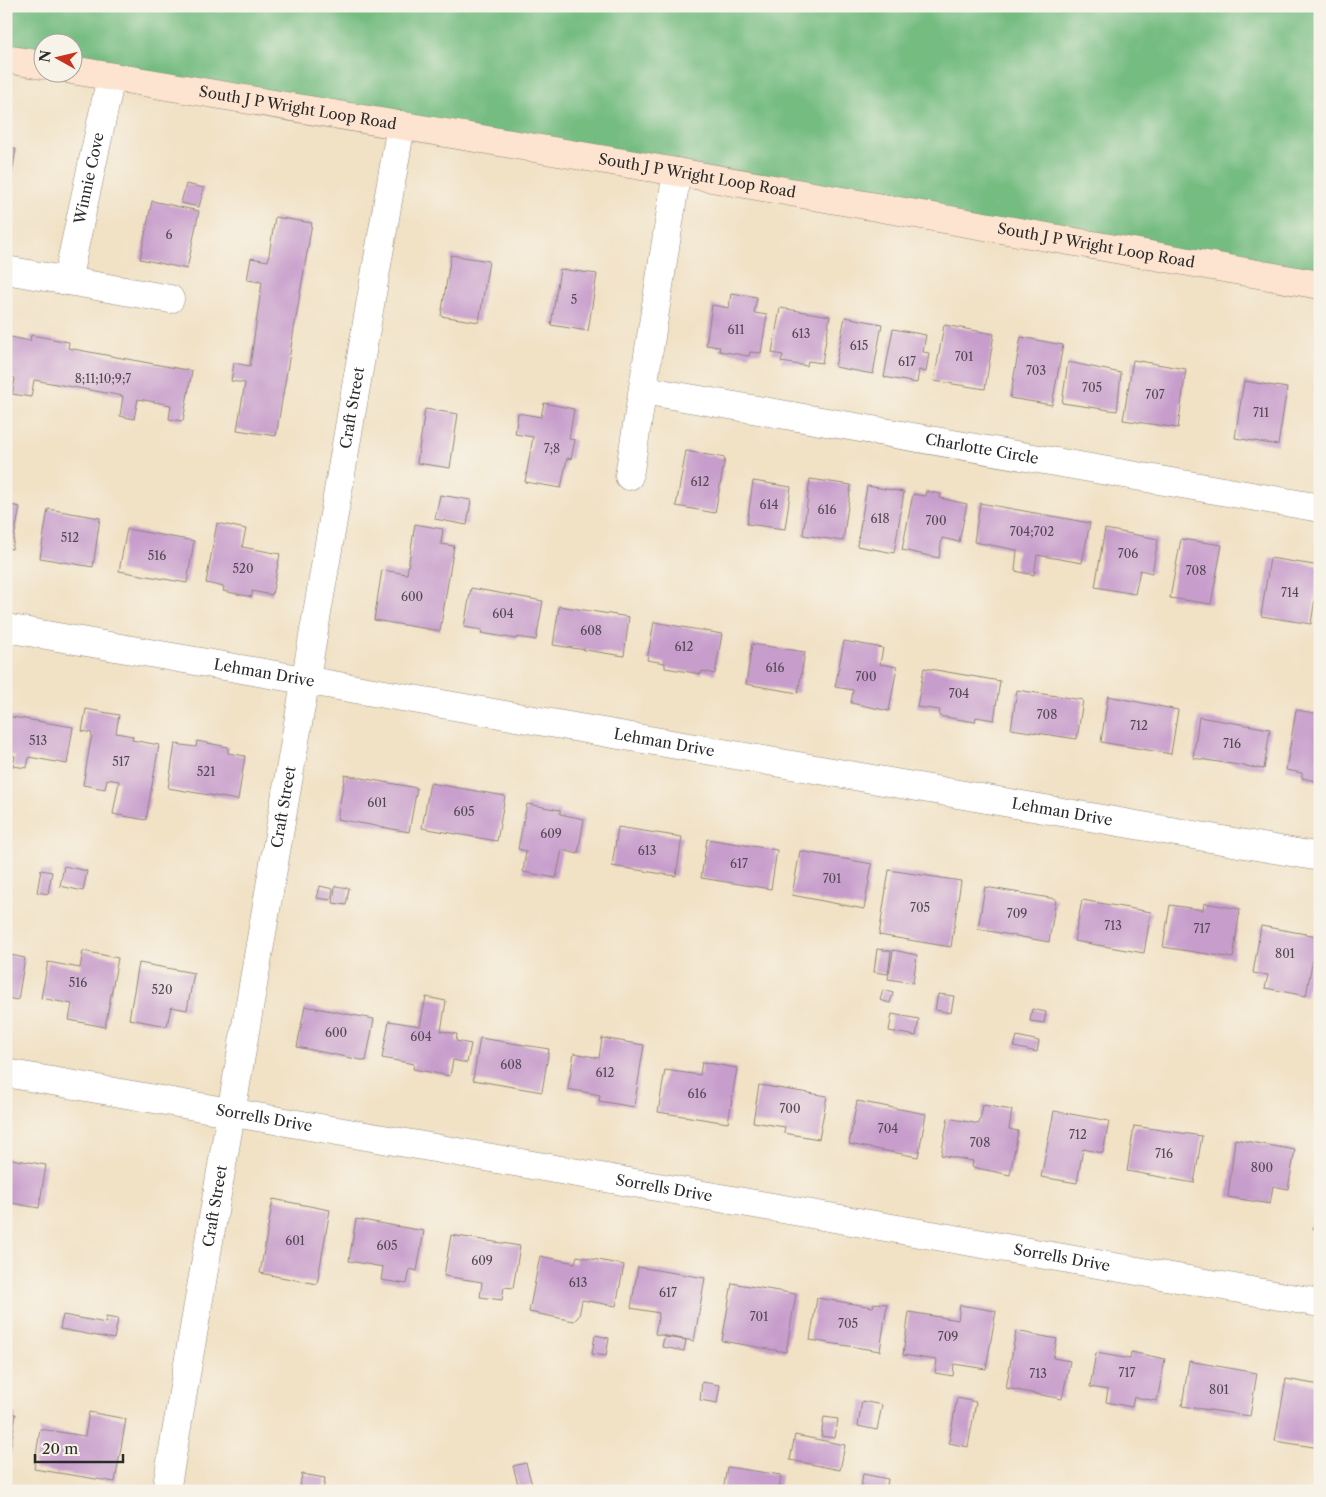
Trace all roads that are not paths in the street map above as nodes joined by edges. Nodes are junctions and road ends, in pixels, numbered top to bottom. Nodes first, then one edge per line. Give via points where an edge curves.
1 (6, 60) edge
2 (32, 64) edge
3 (82, 72) edge
4 (111, 77) junction
5 (401, 125) junction
6 (677, 172) junction
7 (6, 270) edge
8 (67, 281) junction
9 (1320, 286) edge
10 (170, 299) dead end
11 (643, 390) junction
12 (629, 476) dead end
13 (1320, 508) edge
14 (6, 628) edge
15 (305, 680) junction
16 (1320, 857) edge
17 (6, 1073) edge
18 (231, 1112) junction
19 (1320, 1303) edge
20 (166, 1491) edge

1 - 2 main road
3 - 4 main road, South J P Wright Loop Road
4 - 5 main road, South J P Wright Loop Road
4 - 8 street, Winnie Cove
5 - 6 main road, South J P Wright Loop Road
5 - 15 street, Craft Street
6 - 9 main road, South J P Wright Loop Road
6 - 11 street
7 - 8 street
8 - 10 street
11 - 12 street
11 - 13 street, Charlotte Circle
14 - 15 street, Lehman Drive
15 - 16 street, Lehman Drive
15 - 18 street, Craft Street
17 - 18 street, Sorrells Drive
18 - 19 street, Sorrells Drive
18 - 20 street, Craft Street

